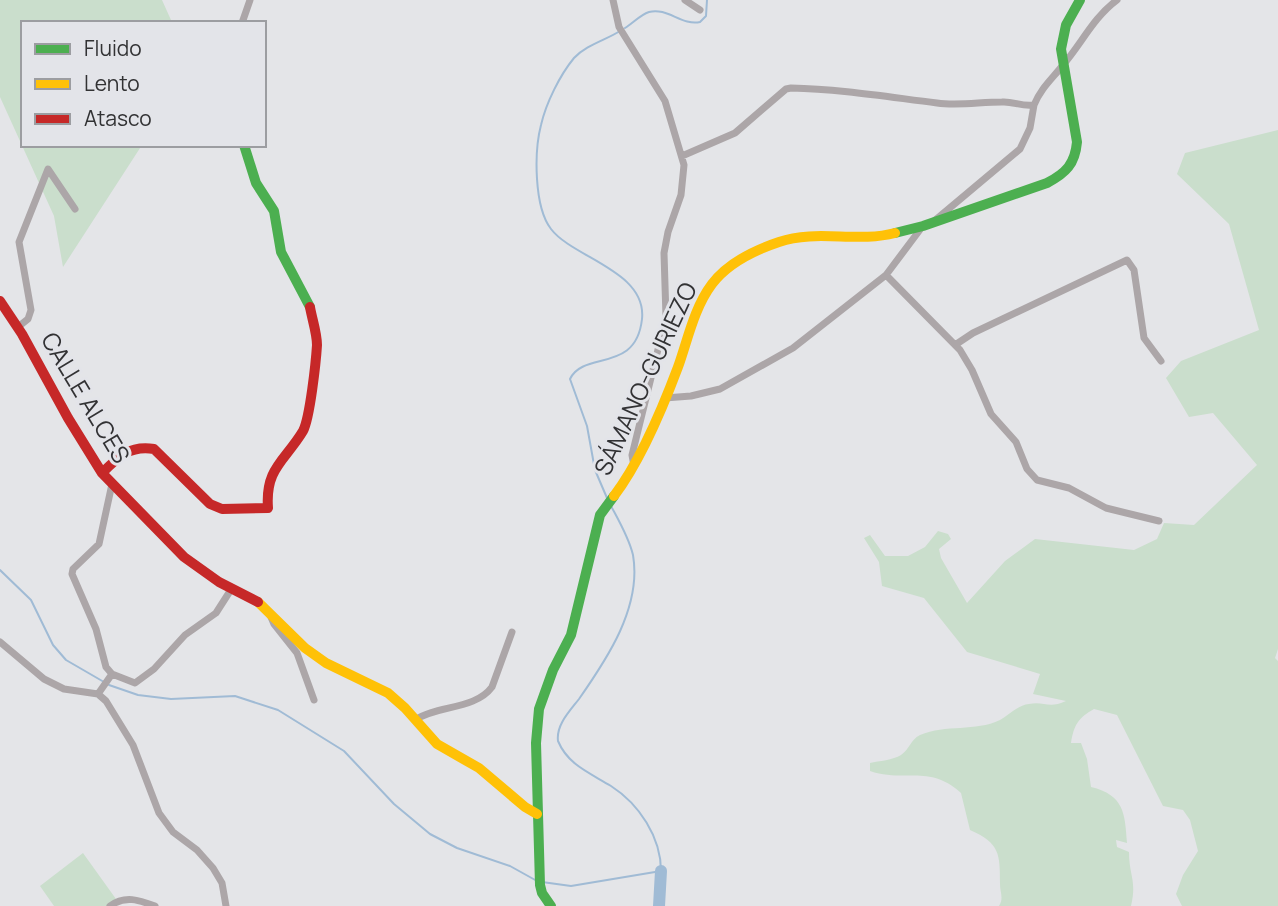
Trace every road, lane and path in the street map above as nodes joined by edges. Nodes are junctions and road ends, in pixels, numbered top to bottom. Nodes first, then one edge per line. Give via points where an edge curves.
1 (250, 0) edge
2 (613, 0) edge
3 (685, 0) edge
4 (1080, 0) edge
5 (1116, 0) edge
6 (700, 10) dead end
7 (243, 21) edge
8 (1063, 65) junction
9 (1034, 105) junction
10 (245, 147) edge
11 (682, 156) junction
12 (75, 209) dead end
13 (928, 225) junction
14 (886, 275) junction
15 (0, 301) edge
16 (4, 316) edge
17 (18, 327) junction
18 (955, 345) junction
19 (1161, 361) dead end
20 (665, 398) junction
21 (634, 466) junction
22 (102, 473) junction
23 (112, 484) junction
24 (1159, 521) dead end
25 (232, 588) junction
26 (270, 613) junction
27 (512, 632) dead end
28 (0, 642) edge
29 (111, 676) junction
30 (101, 691) junction
31 (314, 700) dead end
32 (415, 720) junction
33 (537, 814) junction
34 (110, 906) edge
35 (155, 906) edge
36 (226, 906) edge
37 (551, 906) edge

1 - 7 street
2 - 11 street via 625,39 665,101
3 - 6 street
4 - 8 street, SÁMANO-GURIEZO via 1062,35
5 - 8 street via 1093,22
8 - 9 street via 1043,86
8 - 13 street, SÁMANO-GURIEZO via 1076,142 1076,156 1066,173
9 - 11 street via 939,103 791,88 735,134
9 - 13 street via 1020,149
10 - 22 street via 256,183 274,211 281,252 310,307 317,343 303,429 276,465 268,486 268,508 222,509 210,504 154,449 142,447 120,454
11 - 21 street via 681,195 664,253 666,317 632,455
12 - 17 street via 48,169 19,242 31,310
13 - 14 street
13 - 20 street, SÁMANO-GURIEZO via 872,238 802,237 762,248 737,262 704,297
14 - 18 street
14 - 20 street via 793,348 734,383 707,393
15 - 16 street, CALLE ALCES
16 - 17 street, CALLE ALCES
17 - 22 street, CALLE ALCES
18 - 19 street via 1127,261 1134,270 1144,338
18 - 24 street via 967,359 991,414 1016,442 1037,480 1069,488 1106,508
20 - 21 street, SÁMANO-GURIEZO
21 - 33 street, SÁMANO-GURIEZO via 596,526 571,635 539,709
22 - 23 street, CALLE ALCES
23 - 25 street, CALLE ALCES via 184,557
23 - 29 street via 99,544 72,574
25 - 26 street, CALLE ALCES
25 - 29 street via 216,613 185,635 135,683
26 - 31 street via 297,653
26 - 32 street, CALLE ALCES via 304,648 388,693
27 - 32 street via 488,692
28 - 30 street via 64,689
29 - 30 street
30 - 36 street via 133,745 159,813 173,832 214,868
32 - 33 street, CALLE ALCES via 437,744 479,768
33 - 37 street, SÁMANO-GURIEZO via 540,881
34 - 35 street via 127,899

